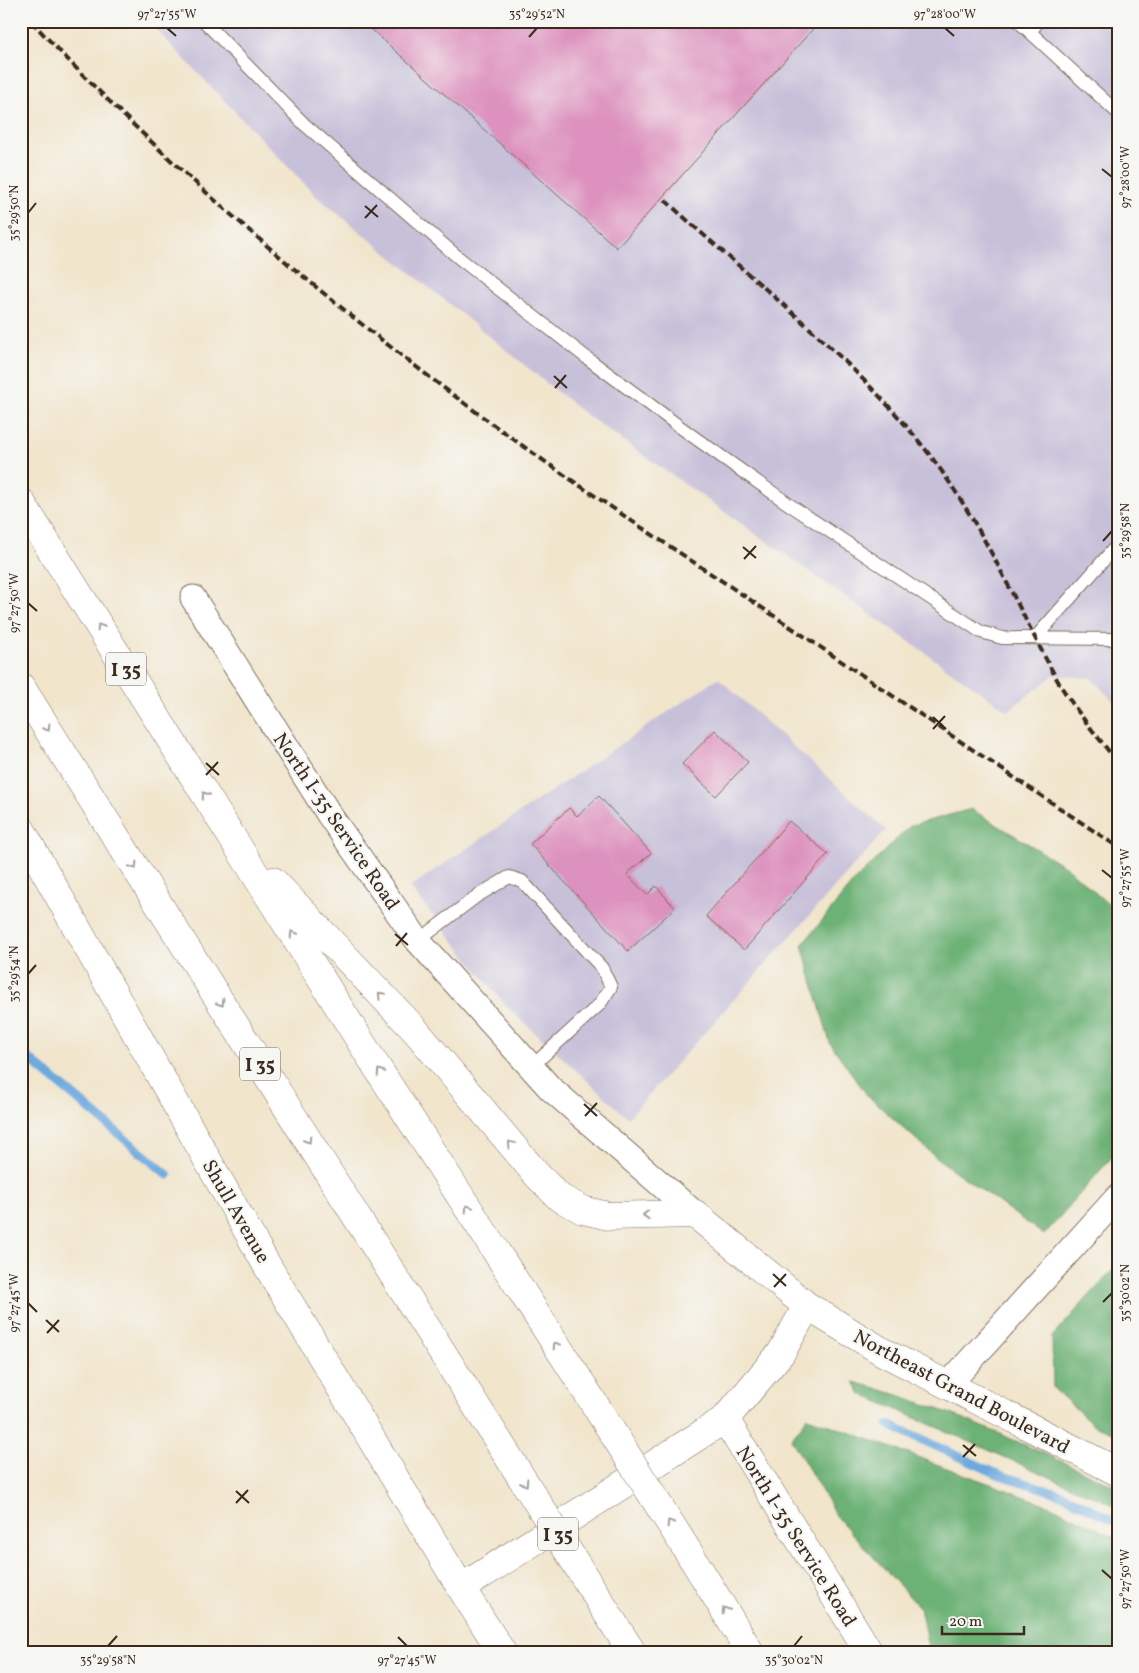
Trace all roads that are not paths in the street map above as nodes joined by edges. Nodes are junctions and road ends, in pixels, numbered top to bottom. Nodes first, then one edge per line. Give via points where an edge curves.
1 (204, 21) edge
2 (1018, 21) edge
3 (1039, 21) edge
4 (1030, 32) junction
5 (1118, 113) edge
6 (21, 502) edge
7 (1118, 544) edge
8 (193, 598) dead end
9 (1036, 637) junction
10 (1118, 638) edge
11 (21, 687) edge
12 (21, 830) edge
13 (231, 836) junction
14 (418, 941) junction
15 (530, 1068) junction
16 (1118, 1197) edge
17 (695, 1214) junction
18 (808, 1306) junction
19 (948, 1385) junction
20 (725, 1419) junction
21 (1118, 1472) edge
22 (461, 1588) junction
23 (502, 1652) edge
24 (632, 1652) edge
25 (750, 1652) edge
26 (869, 1652) edge

1 - 9 lane via 304,124 383,194 586,358 790,506 982,632 1002,638
2 - 4 lane
3 - 4 lane
4 - 5 lane
13 -> 6 main road, I 35
7 - 9 lane
8 - 14 street, North I-35 Service Road via 330,816
9 - 10 lane
11 -> 24 main road, I 35, bridge
12 - 22 main road, Shull Avenue via 265,1262
17 -> 13 main road via 608,1216 582,1210 560,1198 415,1030
25 -> 13 main road, I 35, bridge
14 - 15 street, North I-35 Service Road
14 - 15 lane via 477,896 509,877 522,881 602,968 611,986 600,1004
15 - 17 street, North I-35 Service Road
16 - 19 street
17 - 18 main road, Northeast Grand Boulevard
18 - 19 main road, Northeast Grand Boulevard via 883,1352
18 - 20 main road via 781,1353
19 - 21 main road, Northeast Grand Boulevard
20 - 22 main road
20 - 26 main road, North I-35 Service Road
22 - 23 main road

